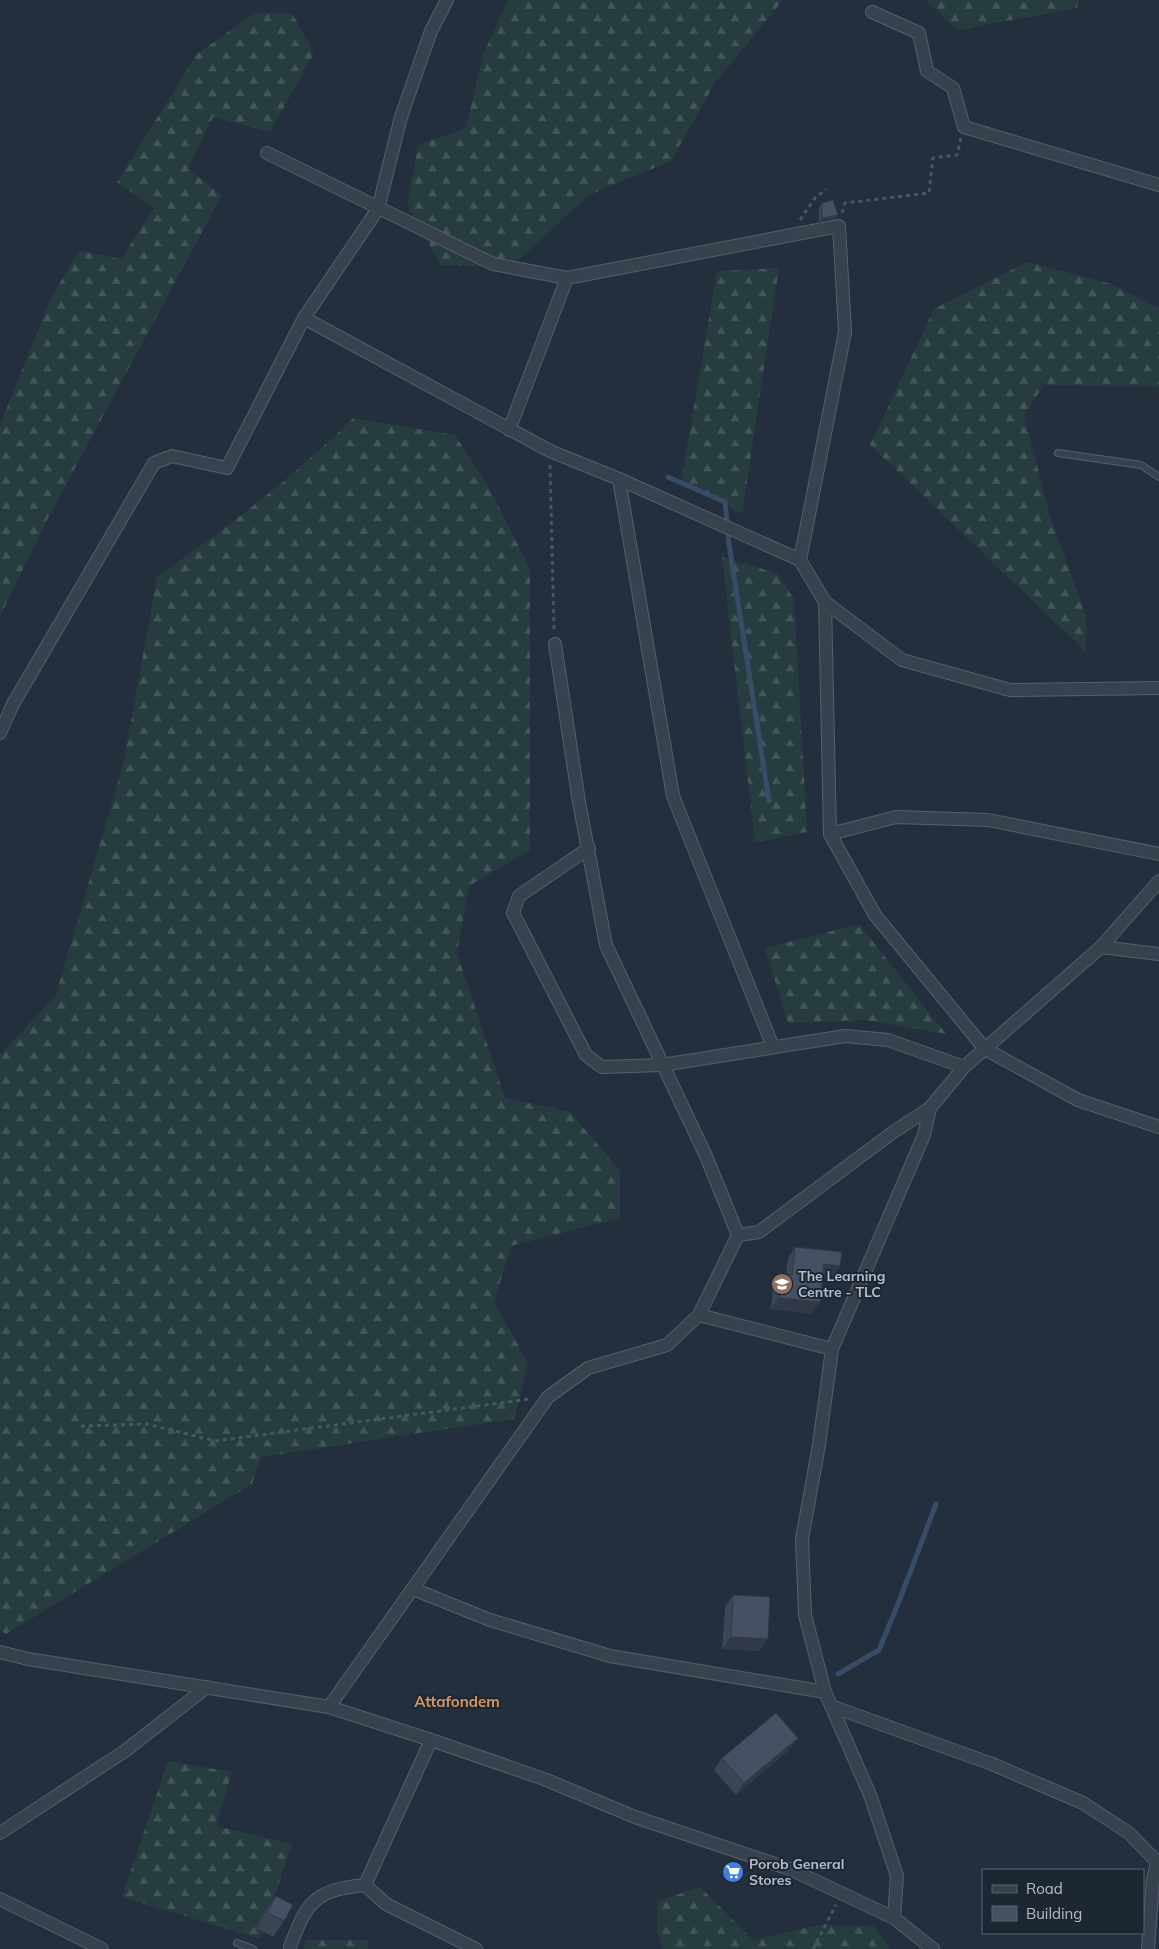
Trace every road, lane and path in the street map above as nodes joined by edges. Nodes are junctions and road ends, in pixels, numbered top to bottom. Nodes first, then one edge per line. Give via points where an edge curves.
1 (447, 0) edge
2 (872, 12) dead end
3 (964, 127) junction
4 (267, 153) dead end
5 (1159, 185) edge
6 (826, 189) dead end
7 (378, 209) junction
8 (839, 226) junction
9 (790, 235) junction
10 (567, 278) junction
11 (304, 318) junction
12 (509, 430) junction
13 (550, 451) junction
14 (1058, 453) dead end
15 (1159, 477) edge
16 (619, 479) junction
17 (800, 560) junction
18 (825, 602) junction
19 (555, 644) joint
20 (1159, 688) edge
21 (0, 733) edge
22 (830, 834) junction
23 (589, 848) junction
24 (1159, 854) edge
25 (1159, 881) edge
26 (1101, 947) junction
27 (1159, 954) edge
28 (773, 1047) junction
29 (985, 1049) junction
30 (662, 1065) junction
31 (964, 1067) junction
32 (930, 1108) junction
33 (1159, 1126) edge
34 (738, 1235) junction
35 (699, 1315) junction
36 (832, 1349) junction
37 (548, 1397) junction
38 (82, 1426) dead end
39 (412, 1589) junction
40 (0, 1652) edge
41 (207, 1687) junction
42 (825, 1692) junction
43 (831, 1706) junction
44 (329, 1708) junction
45 (431, 1740) junction
46 (0, 1833) edge
47 (365, 1885) junction
48 (842, 1893) junction
49 (0, 1899) edge
50 (894, 1918) junction
51 (237, 1943) dead end
52 (289, 1948) edge
53 (102, 1949) edge
54 (253, 1949) edge
55 (476, 1949) edge
56 (813, 1949) edge
57 (933, 1949) edge
58 (1148, 1949) edge

1 - 7 street via 431,31 400,116
2 - 3 street via 919,33 927,72 953,88
3 - 5 street
3 - 8 path via 957,155 933,158 929,193 845,204
4 - 7 street
6 - 9 path via 815,198
7 - 10 street via 493,264
7 - 11 street
8 - 9 street
8 - 17 street via 845,332
9 - 10 street
10 - 12 street
11 - 12 street
11 - 21 street via 227,468 172,456 154,463 13,704
12 - 13 street
13 - 16 street
13 - 19 path
14 - 15 lane via 1141,466
16 - 17 street
16 - 28 street via 672,796
17 - 18 street
18 - 20 street via 902,660 1010,690
18 - 22 street
19 - 23 street
22 - 24 street via 896,817 988,820
22 - 29 street via 876,915
23 - 30 street via 606,945
23 - 30 street via 519,896 513,913 586,1055 602,1067
25 - 26 street
26 - 27 street
26 - 29 street
28 - 30 street
28 - 31 street via 845,1036 888,1040
29 - 31 street
29 - 33 street via 1078,1100
30 - 34 street via 706,1156
31 - 32 street
32 - 34 street via 759,1232
32 - 36 street via 924,1135
34 - 35 street
35 - 36 street
35 - 37 street via 667,1345 588,1368
36 - 42 street via 802,1539 805,1615
37 - 38 path via 215,1441 147,1424
37 - 39 street
39 - 42 street via 490,1620 610,1656
39 - 44 street
40 - 41 street
41 - 44 street
41 - 46 street via 125,1752
42 - 43 street
43 - 50 street via 870,1796 897,1876
43 - 58 street via 1010,1771 1083,1803 1129,1833 1157,1862
44 - 45 street
45 - 47 street
45 - 48 street via 544,1779 635,1817 790,1869
47 - 52 street via 338,1888 317,1897 301,1918
47 - 55 street via 386,1904
48 - 50 street
48 - 56 path
49 - 53 street
50 - 57 street
51 - 54 lane

